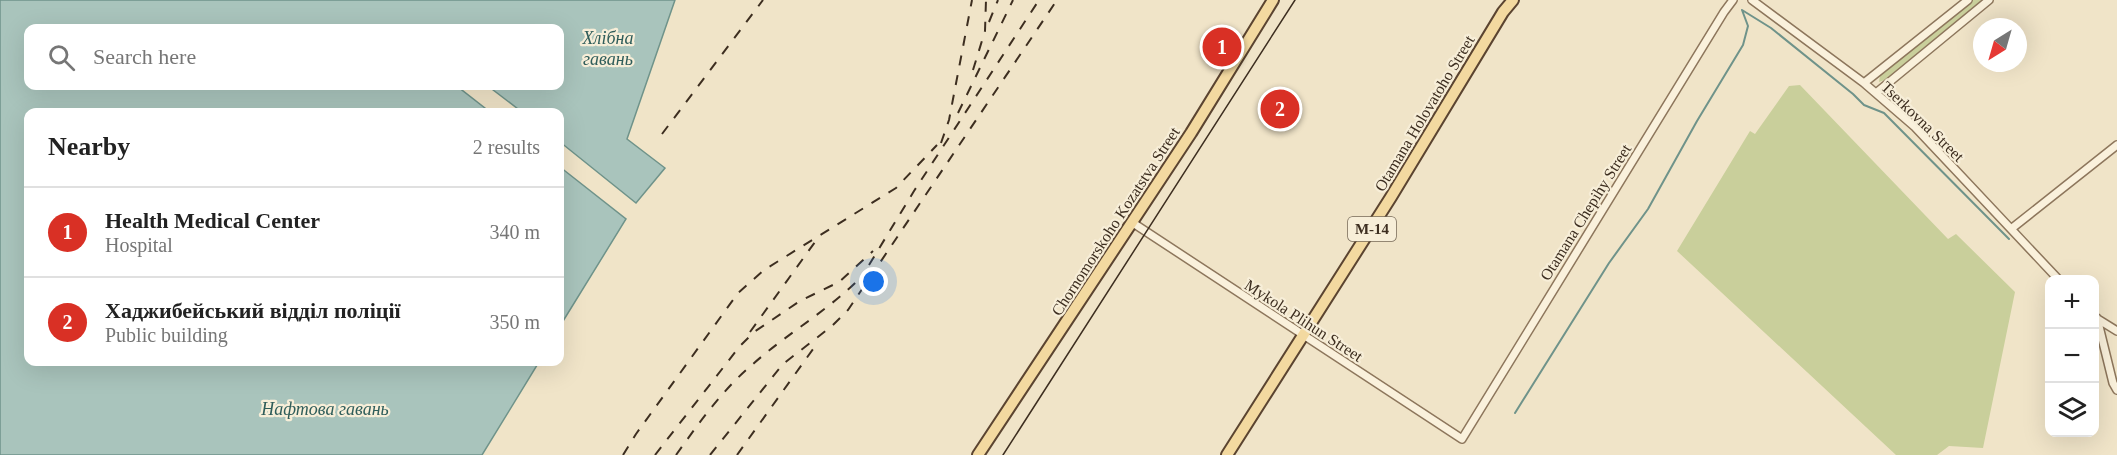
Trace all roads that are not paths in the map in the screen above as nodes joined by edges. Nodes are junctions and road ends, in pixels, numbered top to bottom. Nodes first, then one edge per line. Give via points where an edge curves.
1 (1274, 0) edge
2 (1513, 0) edge
3 (1733, 0) edge
4 (1968, 0) edge
5 (1989, 0) edge
6 (1757, 1) edge
7 (1864, 83) junction
8 (1875, 93) junction
9 (2117, 145) edge
10 (1133, 223) junction
11 (2011, 230) junction
12 (2055, 275) edge
13 (2099, 319) edge
14 (2099, 329) edge
15 (2117, 331) edge
16 (1304, 336) junction
17 (2117, 390) edge
18 (1462, 439) joint
19 (978, 455) edge
20 (1227, 455) edge

1 - 10 main road, Chornomorskoho Kozatstva Street
2 - 16 main road, Otamana Holovatoho Street / М-14
3 - 18 street, Otamana Chepihy Street
4 - 7 street
5 - 8 street
6 - 7 street, Tserkovna Street
7 - 8 street, Tserkovna Street
8 - 11 street, Tserkovna Street via 1915,127
9 - 11 street
10 - 16 street, Mykola Plihun Street
10 - 19 main road, Chornomorskoho Kozatstva Street
11 - 12 street, Tserkovna Street
13 - 15 street
14 - 17 street
16 - 18 street, Mykola Plihun Street
16 - 20 main road, Otamana Holovatoho Street / М-14

